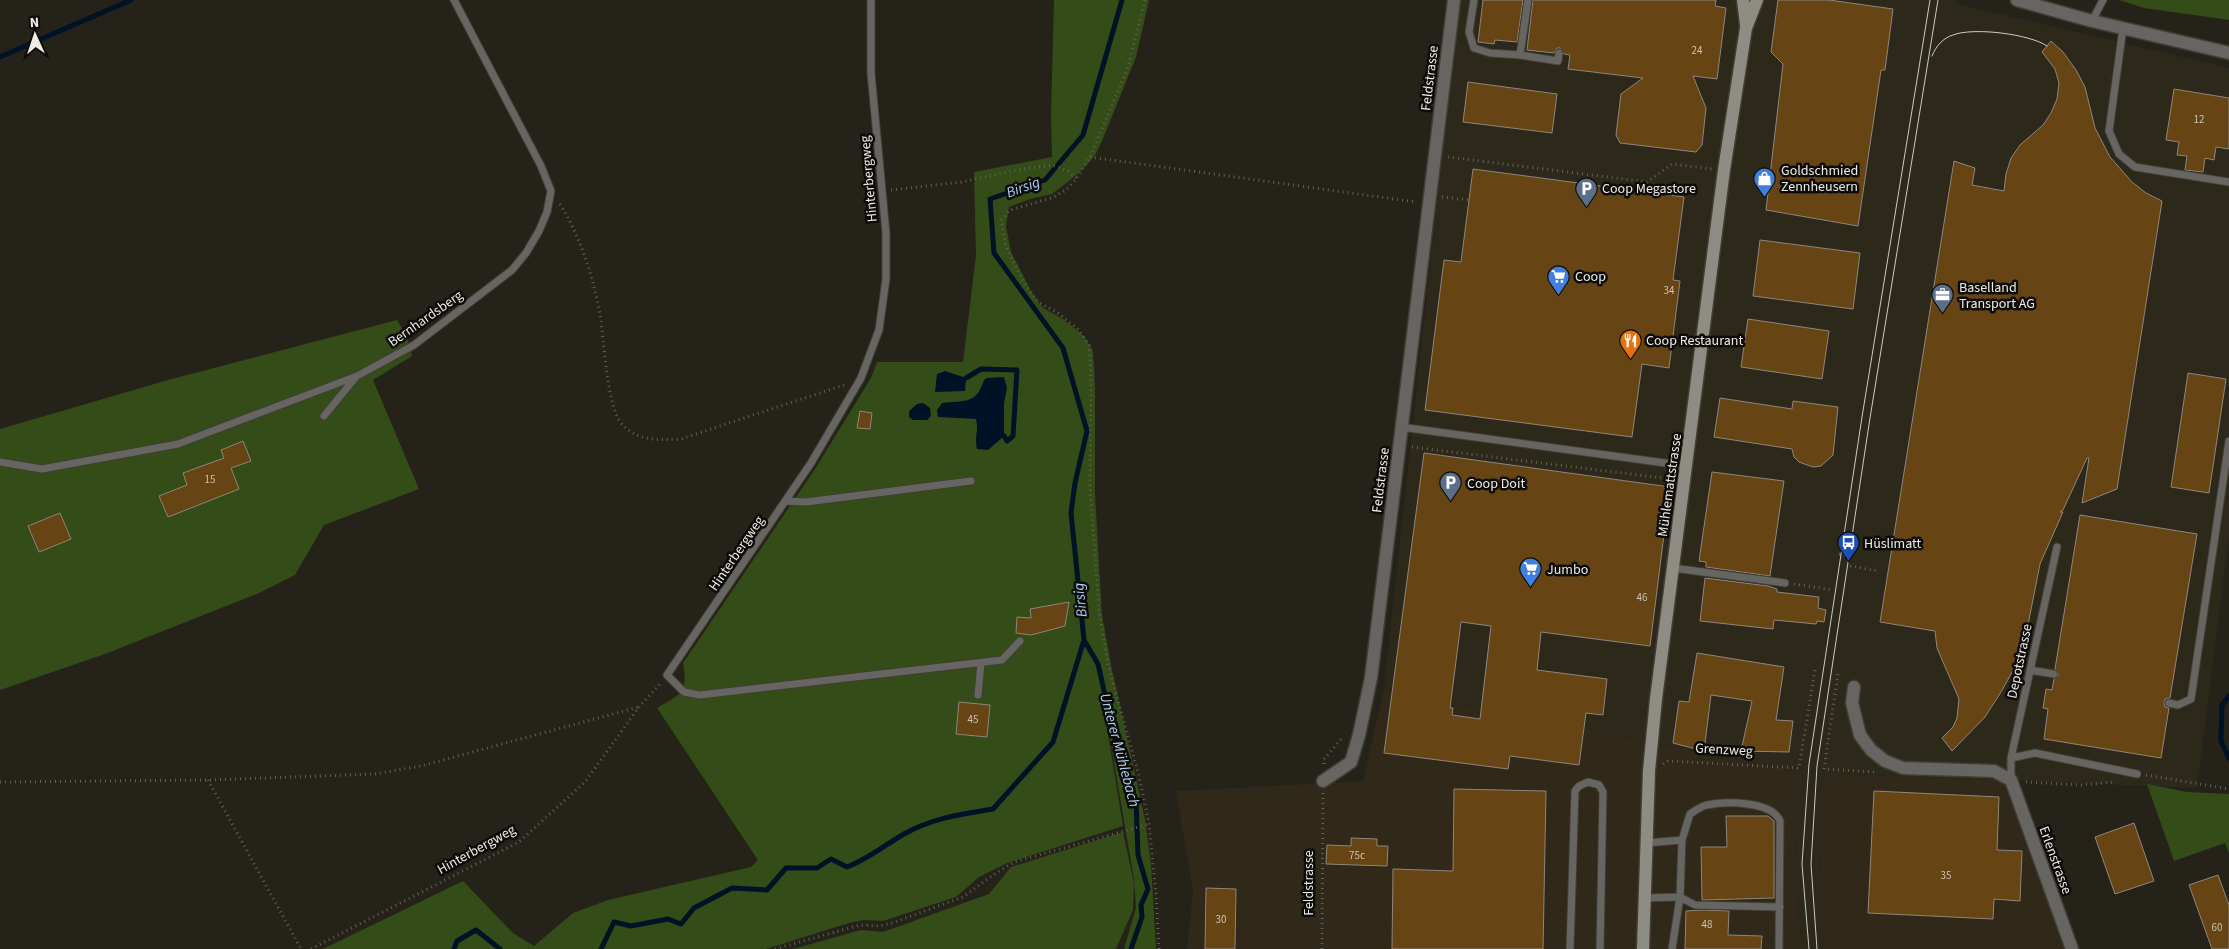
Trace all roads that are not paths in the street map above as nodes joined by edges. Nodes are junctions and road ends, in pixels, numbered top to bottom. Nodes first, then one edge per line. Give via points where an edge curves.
1 (454, 0) edge
2 (871, 0) edge
3 (1454, 0) edge
4 (1474, 0) edge
5 (1528, 0) edge
6 (1743, 0) edge
7 (1757, 0) edge
8 (2017, 0) edge
9 (2103, 0) edge
10 (2092, 20) junction
11 (1746, 28) junction
12 (2123, 28) junction
13 (1558, 53) dead end
14 (2229, 53) edge
15 (1520, 55) junction
16 (2229, 182) edge
17 (357, 376) junction
18 (324, 416) dead end
19 (1401, 427) junction
20 (2229, 441) edge
21 (0, 462) edge
22 (1687, 466) junction
23 (971, 480) dead end
24 (786, 501) junction
25 (2057, 547) dead end
26 (1673, 568) junction
27 (1785, 583) road end
28 (1020, 641) dead end
29 (981, 663) junction
30 (2030, 670) junction
31 (2054, 674) dead end
32 (1854, 687) dead end
33 (978, 695) dead end
34 (2169, 703) dead end
35 (2012, 758) junction
36 (2137, 774) dead end
37 (2011, 780) junction
38 (1323, 781) road end
39 (1682, 840) junction
40 (1645, 843) junction
41 (1680, 897) junction
42 (1643, 898) junction
43 (1780, 906) junction
44 (1570, 949) edge
45 (1600, 949) edge
46 (1642, 949) edge
47 (1672, 949) edge
48 (1779, 949) edge
49 (2072, 949) edge

1 - 17 lane, Bernhardsberg via 541,166 551,191 547,212 526,253 512,270 414,345
2 - 24 lane, Hinterbergweg via 871,73 886,233 886,279 879,330 861,378
3 - 19 street, Feldstrasse
4 - 15 lane via 1469,32 1474,48 1490,53
5 - 15 lane
6 - 11 main road, Mühlemattstrasse
7 - 11 main road, Mühlemattstrasse
8 - 10 street
9 - 10 lane
10 - 12 street
11 - 22 main road, Mühlemattstrasse via 1724,170
12 - 14 street
12 - 16 lane via 2109,130 2119,154 2135,167
13 - 15 lane via 1558,61
17 - 18 lane
17 - 21 lane, Bernhardsberg via 178,444 42,470
19 - 22 lane
19 - 38 street, Feldstrasse via 1371,678 1360,735 1351,762
20 - 34 lane via 2191,699 2178,705
22 - 26 main road, Mühlemattstrasse
23 - 24 lane via 806,502
24 - 29 lane, Hinterbergweg via 667,675 684,692 700,694
25 - 30 lane, Depotstrasse
26 - 27 lane
26 - 40 main road, Mühlemattstrasse via 1649,771
28 - 29 lane via 1002,660
29 - 33 lane
30 - 31 lane
30 - 35 lane, Depotstrasse
32 - 37 street via 1852,703 1860,735 1885,761 1902,768 1994,772
35 - 36 lane via 2035,753
35 - 37 lane, Depotstrasse
37 - 49 street, Erlenstrasse
39 - 40 lane
39 - 41 lane
39 - 43 lane via 1690,814 1705,805 1764,806 1777,814 1780,821
40 - 42 main road, Mühlemattstrasse
41 - 42 lane
41 - 43 lane via 1695,905
41 - 47 lane
42 - 46 main road, Mühlemattstrasse
43 - 48 lane
44 - 45 lane via 1575,791 1588,782 1599,785 1603,792

